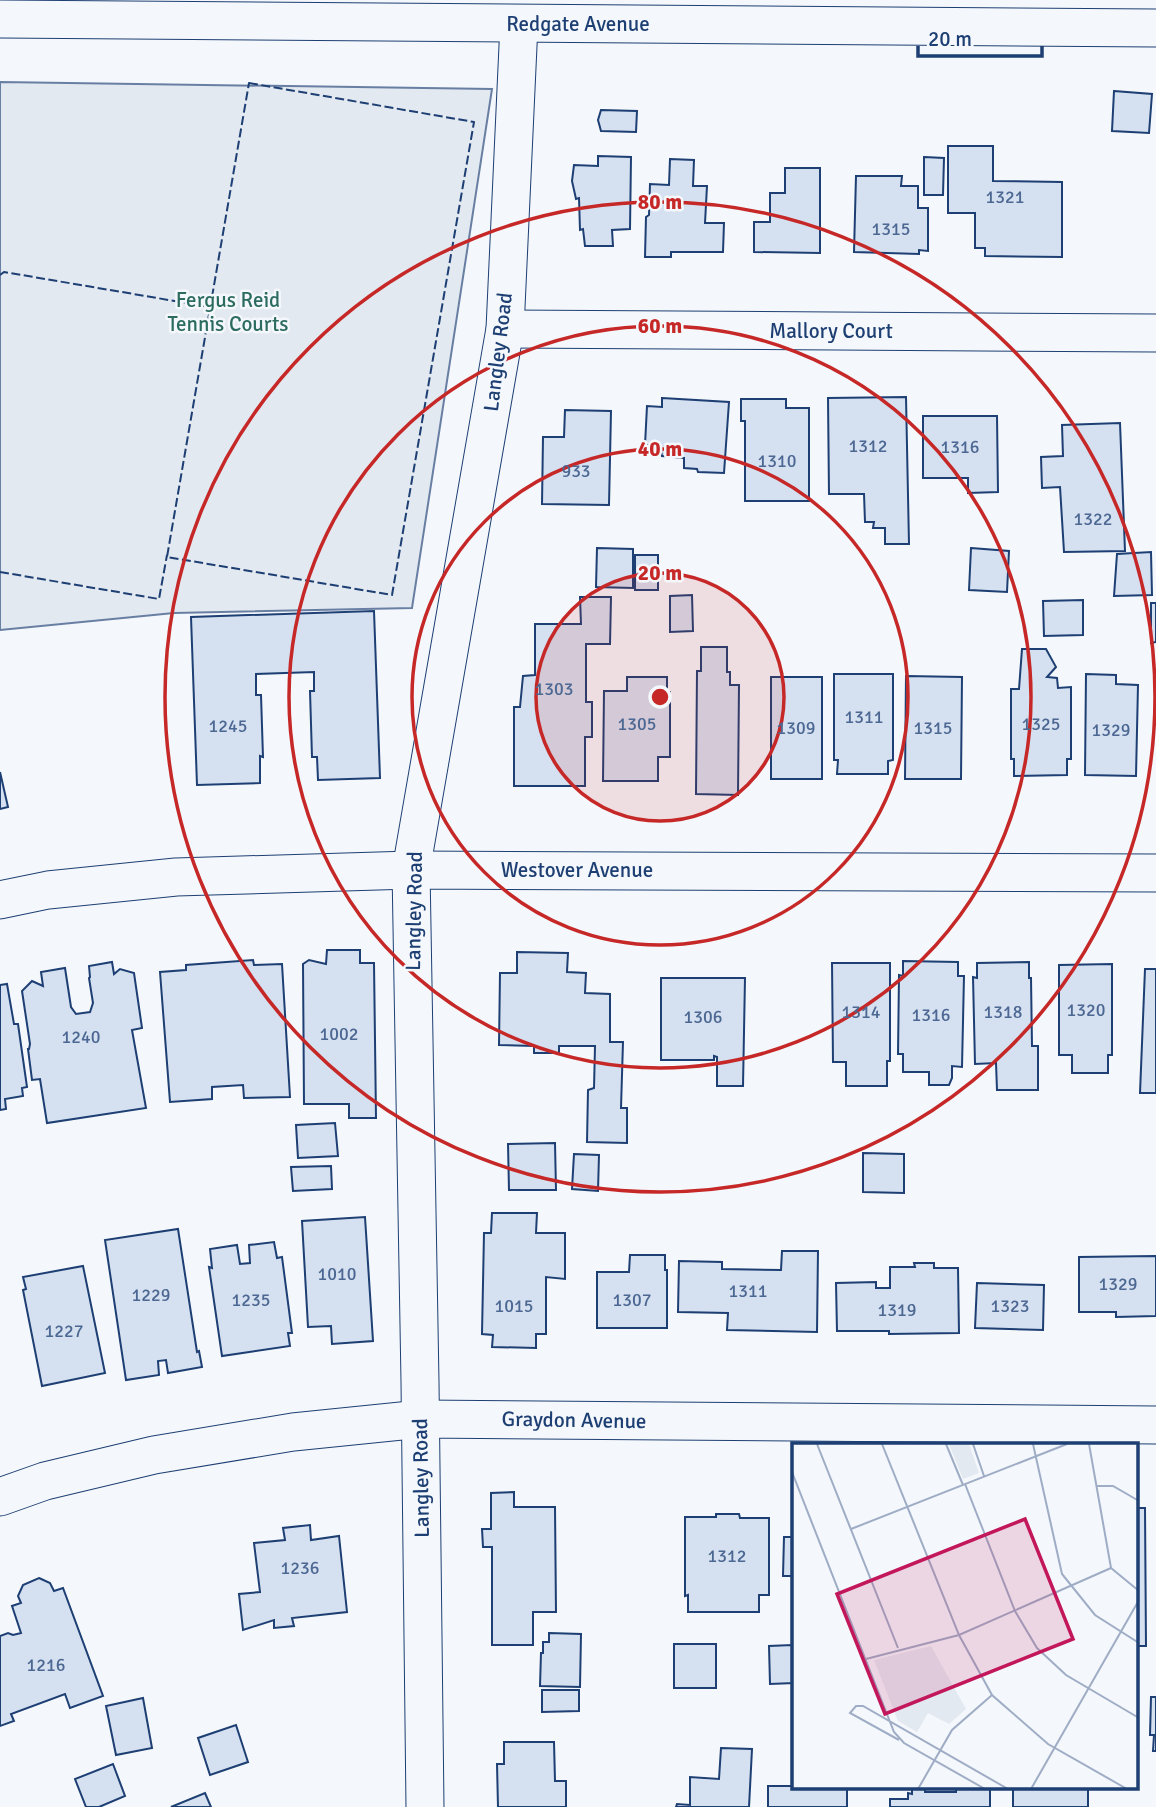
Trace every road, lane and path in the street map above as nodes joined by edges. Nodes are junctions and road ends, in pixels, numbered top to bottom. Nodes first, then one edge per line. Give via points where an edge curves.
1 (0, 19) edge
2 (519, 24) junction
3 (1156, 28) edge
4 (505, 329) junction
5 (1156, 333) edge
6 (411, 870) junction
7 (1156, 873) edge
8 (0, 900) edge
9 (421, 1419) junction
10 (1156, 1425) edge
11 (0, 1497) edge
12 (425, 1807) edge

1 - 2 street, Redgate Avenue
2 - 3 street, Redgate Avenue
2 - 4 street, Langley Road
4 - 5 street, Mallory Court
4 - 6 street, Langley Road
6 - 7 street, Westover Avenue
6 - 8 street, Westover Avenue via 176,877 48,890
6 - 9 street, Langley Road
9 - 10 street, Graydon Avenue
9 - 11 street, Graydon Avenue via 293,1432 154,1455 45,1481
9 - 12 street, Langley Road

